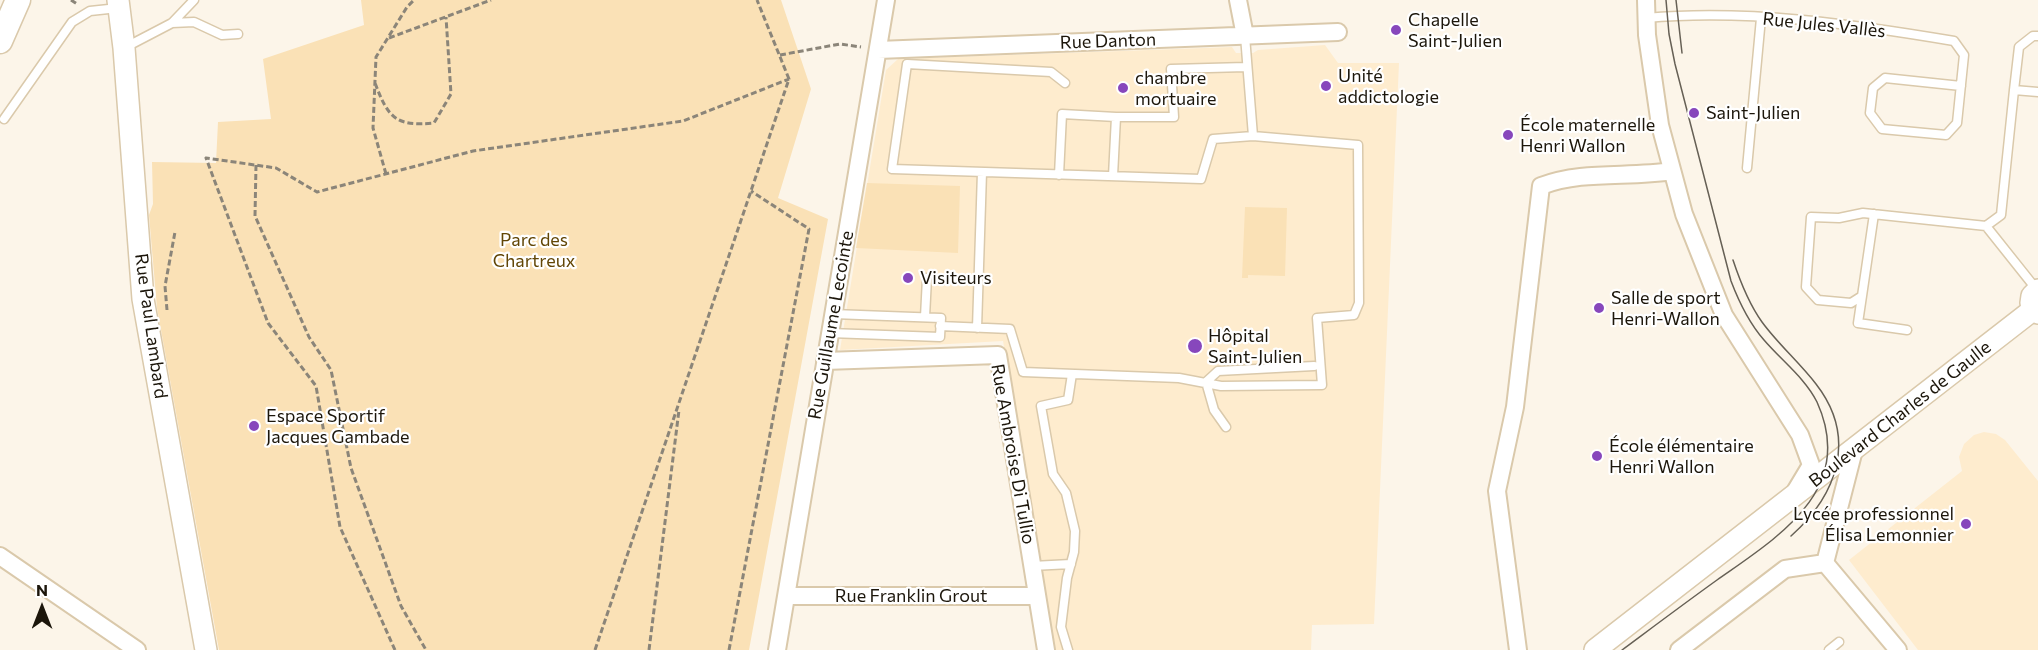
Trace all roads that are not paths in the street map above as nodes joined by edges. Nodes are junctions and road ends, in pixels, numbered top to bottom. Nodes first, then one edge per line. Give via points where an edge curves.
1 (18, 0) edge
2 (194, 0) edge
3 (886, 0) edge
4 (1238, 0) edge
5 (1646, 0) edge
6 (118, 4) edge
7 (1645, 18) junction
8 (1761, 18) junction
9 (172, 23) junction
10 (1338, 32) dead end
11 (238, 34) dead end
12 (1245, 36) junction
13 (2038, 36) edge
14 (0, 41) edge
15 (124, 48) junction
16 (878, 50) junction
17 (1246, 67) junction
18 (1065, 83) dead end
19 (1961, 86) junction
20 (2014, 90) junction
21 (2038, 92) edge
22 (1116, 117) junction
23 (4, 118) dead end
24 (1253, 136) junction
25 (1747, 168) dead end
26 (1672, 171) junction
27 (982, 172) junction
28 (1059, 175) junction
29 (1113, 176) junction
30 (1874, 214) junction
31 (1986, 226) junction
32 (927, 278) dead end
33 (1862, 296) junction
34 (2037, 301) edge
35 (833, 314) junction
36 (925, 317) junction
37 (940, 326) junction
38 (976, 327) junction
39 (1907, 330) dead end
40 (830, 333) junction
41 (825, 361) junction
42 (1314, 366) dead end
43 (1072, 374) junction
44 (1206, 382) junction
45 (1226, 428) dead end
46 (1854, 450) junction
47 (1792, 498) junction
48 (0, 556) edge
49 (1825, 563) junction
50 (1071, 564) junction
51 (1032, 566) junction
52 (786, 596) junction
53 (1037, 596) junction
54 (1839, 642) dead end
55 (137, 650) edge
56 (207, 650) edge
57 (777, 650) edge
58 (1046, 650) edge
59 (1068, 650) edge
60 (1518, 650) edge
61 (1595, 650) edge
62 (1679, 650) edge
63 (1829, 650) edge
64 (1898, 650) edge

1 - 14 main road
2 - 9 lane
3 - 16 street, Rue Guillaume Lecointe
4 - 12 street
5 - 7 street
6 - 15 street, Rue Paul Lambard
6 - 23 lane via 90,11 72,22
7 - 8 lane, Rue Jules Vallès
7 - 26 street via 1660,125
8 - 19 lane, Rue Jules Vallès via 1954,41 1964,55
8 - 25 lane
9 - 11 lane via 194,22 222,35
9 - 15 lane
10 - 12 street, Rue Danton
12 - 16 street, Rue Danton
12 - 17 lane
13 - 20 lane via 2032,36 2019,47
15 - 56 street, Rue Paul Lambard via 143,299
16 - 35 street, Rue Guillaume Lecointe
17 - 22 lane via 1171,69 1174,117
17 - 24 lane
18 - 27 lane via 1051,72 907,64 892,170
19 - 19 lane, Rue Jules Vallès via 1957,123 1946,135 1881,129 1870,113 1873,88 1885,78
20 - 21 lane
20 - 31 lane via 2001,215
22 - 28 lane via 1062,114
22 - 29 lane
24 - 29 lane via 1213,140 1202,179
24 - 44 lane via 1358,145 1359,303 1354,315 1317,318 1322,385 1221,386
26 - 47 street via 1684,214 1724,315 1800,435 1811,465
26 - 60 street via 1565,177 1541,186 1515,407 1497,491
27 - 28 lane
27 - 38 lane
28 - 29 lane
30 - 31 lane
30 - 33 lane
30 - 33 lane via 1839,219 1811,217 1806,287 1818,300 1851,303
31 - 34 lane
32 - 36 lane
33 - 39 lane via 1858,323
34 - 46 street, Boulevard Charles de Gaulle
35 - 36 lane
35 - 40 street, Rue Guillaume Lecointe
36 - 37 lane via 941,318
37 - 38 lane
37 - 40 lane via 940,337
38 - 43 lane via 1010,329 1023,372
40 - 41 street, Rue Guillaume Lecointe
41 - 51 street, Rue Ambroise Di Tullio via 998,355
41 - 52 street, Rue Guillaume Lecointe
42 - 44 lane via 1218,371
43 - 44 lane
43 - 50 lane via 1068,400 1041,406 1053,474 1066,493 1075,531
44 - 45 lane via 1214,410
46 - 47 street, Boulevard Charles de Gaulle
46 - 49 street
47 - 61 street, Boulevard Charles de Gaulle
48 - 55 street
49 - 62 street via 1785,569
49 - 64 street
50 - 51 lane
50 - 59 lane via 1062,627
51 - 53 street, Rue Ambroise Di Tullio
52 - 53 street, Rue Franklin Grout
52 - 57 street, Rue Guillaume Lecointe
53 - 58 street, Rue Ambroise Di Tullio
54 - 63 lane

